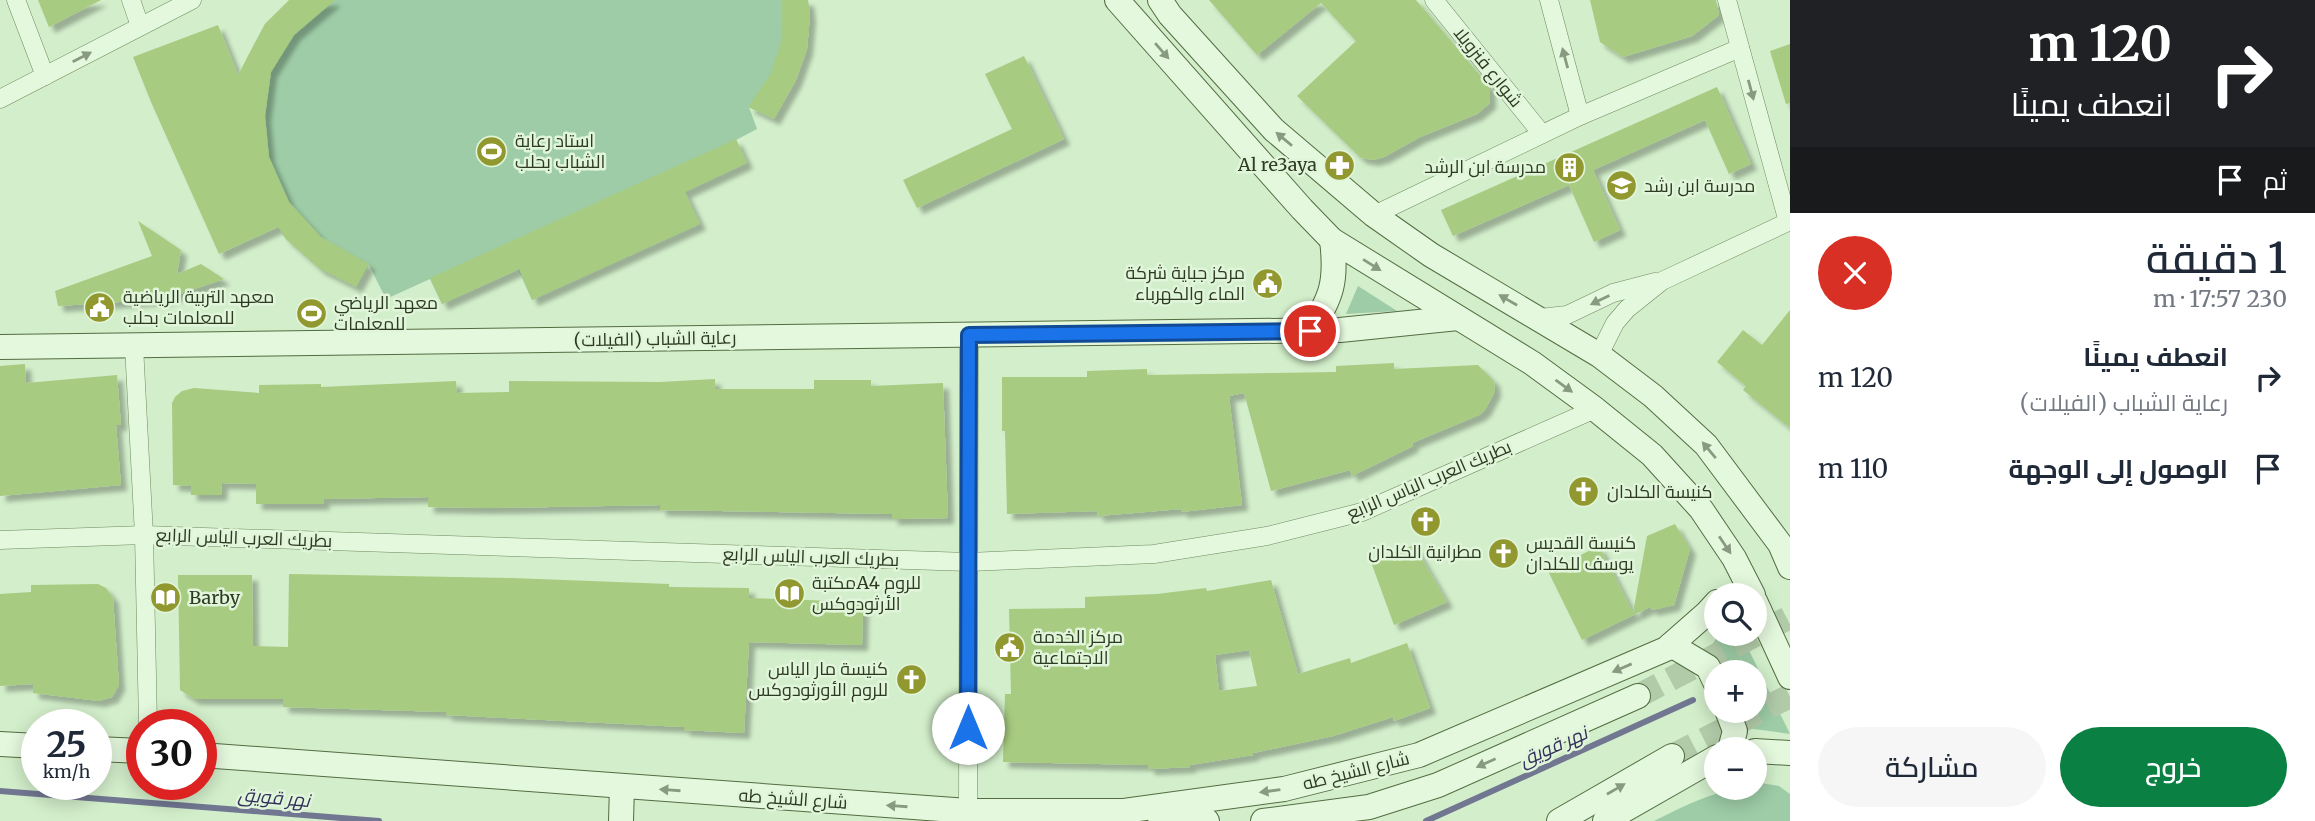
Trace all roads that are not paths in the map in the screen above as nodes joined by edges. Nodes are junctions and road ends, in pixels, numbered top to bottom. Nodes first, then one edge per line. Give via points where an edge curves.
1 (16, 0) edge
2 (131, 0) edge
3 (191, 0) edge
4 (1117, 0) edge
5 (1160, 0) edge
6 (1434, 0) edge
7 (1549, 0) edge
8 (1727, 0) edge
9 (140, 26) junction
10 (1740, 48) junction
11 (45, 76) junction
12 (0, 99) edge
13 (1580, 117) junction
14 (1542, 134) junction
15 (1374, 215) junction
16 (1789, 222) edge
17 (1332, 240) junction
18 (1662, 281) junction
19 (1458, 318) junction
20 (1540, 318) junction
21 (1310, 331) junction
22 (969, 335) junction
23 (134, 346) junction
24 (0, 347) edge
25 (1599, 355) junction
26 (1595, 408) junction
27 (144, 535) junction
28 (0, 540) edge
29 (1785, 544) edge
30 (969, 562) junction
31 (1790, 567) edge
32 (1742, 571) junction
33 (1732, 583) edge
34 (1748, 583) edge
35 (1704, 616) edge
36 (1767, 627) edge
37 (1671, 645) junction
38 (1704, 665) edge
39 (1790, 677) edge
40 (1638, 696) tunnel mouth
41 (148, 709) edge
42 (0, 744) edge
43 (21, 745) edge
44 (1767, 752) edge
45 (1790, 753) edge
46 (217, 756) edge
47 (1672, 756) tunnel mouth
48 (1704, 764) edge
49 (622, 786) junction
50 (968, 811) junction
51 (1124, 811) junction
52 (621, 821) edge
53 (1207, 821) edge
54 (1263, 821) edge
55 (1559, 821) edge
56 (1605, 821) edge

1 - 11 street
2 - 9 street
3 - 9 street
4 -> 17 main road
15 -> 5 main road via 1274,130
6 - 14 street, شوارع فنزويلا
13 -> 7 street
8 - 10 street
11 -> 9 street
10 - 13 street
10 -> 16 street
11 - 12 street
13 - 14 street
14 - 15 street
20 -> 15 main road via 1431,255
16 - 18 street
17 -> 19 main road
17 - 21 main road via 1336,268 1328,303
18 -> 20 street via 1613,293 1567,315
18 - 25 street via 1615,323
19 - 21 main road, رعاية الشباب (الفيلات)
19 -> 26 main road
20 - 25 main road
21 - 22 main road, رعاية الشباب (الفيلات)
22 - 23 main road, رعاية الشباب (الفيلات)
22 - 30 street
23 - 24 main road, رعاية الشباب (الفيلات)
23 - 27 street
29 -> 25 main road via 1706,445
26 - 30 street, بطريك العرب الياس الرابع via 1362,512 1267,536 1154,554
26 -> 32 main road via 1652,455 1701,509
27 - 28 street, بطريك العرب الياس الرابع
27 - 30 street, بطريك العرب الياس الرابع
27 - 41 street
29 - 31 main road
30 - 50 street
32 - 33 main road
32 - 34 main road
35 - 37 main road, شارع الشيخ طه
36 - 39 main road
37 - 38 main road
37 -> 51 main road, شارع الشيخ طه via 1419,755 1284,789
40 -> 54 main road via 1438,785 1369,807
42 - 43 main road
44 - 45 main road
46 - 49 main road, شارع الشيخ طه
55 -> 47 main road
48 - 56 main road
50 -> 49 main road, شارع الشيخ طه
49 - 52 main road
50 - 51 main road, شارع الشيخ طه
51 - 53 main road

